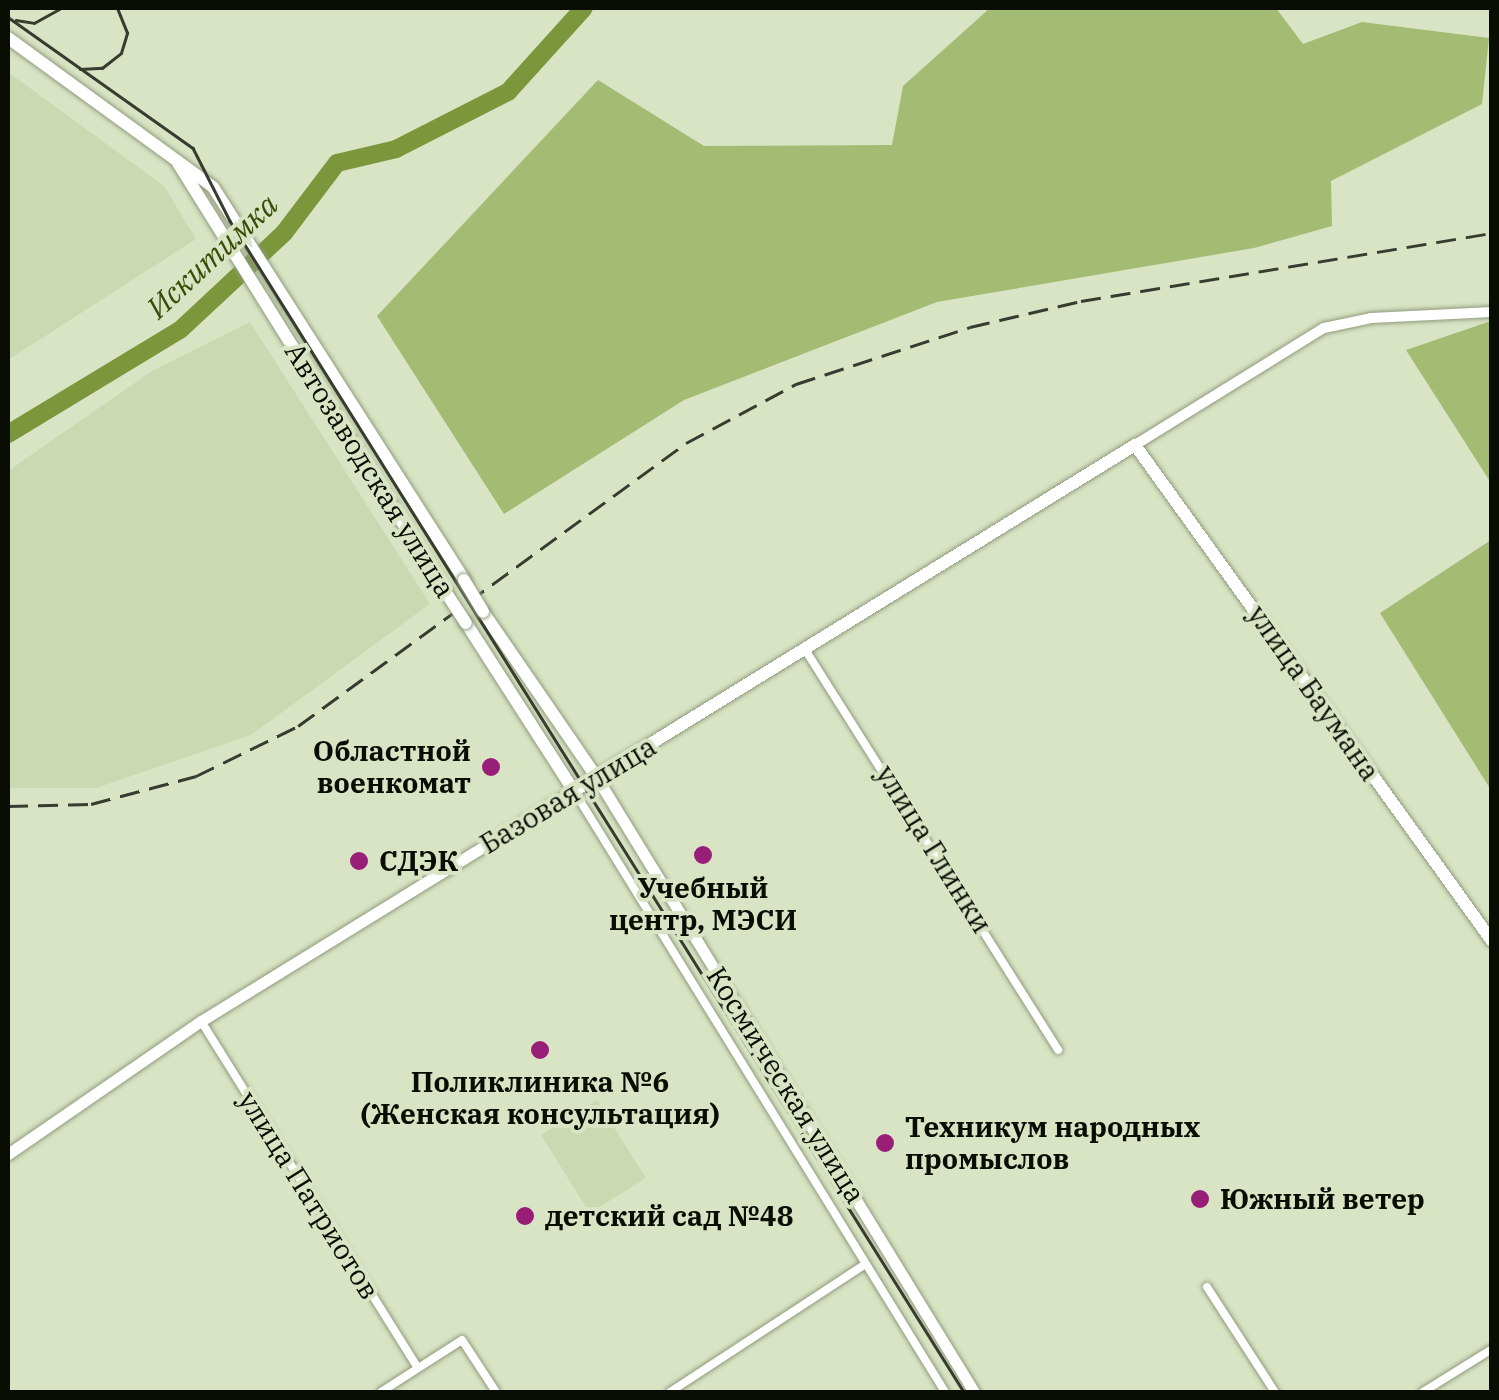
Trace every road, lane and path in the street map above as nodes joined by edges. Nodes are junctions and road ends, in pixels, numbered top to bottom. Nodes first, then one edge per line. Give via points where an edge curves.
1 (8, 38) edge
2 (166, 150) junction
3 (1492, 312) edge
4 (1136, 445) junction
5 (806, 651) junction
6 (597, 778) junction
7 (574, 791) junction
8 (1492, 942) edge
9 (201, 1021) junction
10 (1058, 1050) dead end
11 (8, 1154) edge
12 (864, 1266) junction
13 (1206, 1286) dead end
14 (1492, 1349) edge
15 (418, 1368) junction
16 (381, 1392) edge
17 (496, 1392) edge
18 (670, 1392) edge
19 (945, 1392) edge
20 (974, 1392) edge
21 (1275, 1392) edge
22 (1423, 1392) edge

1 - 2 main road, Автозаводская улица
2 - 6 main road, Автозаводская улица, bridge via 199,172 235,218 483,612
2 - 7 main road, Автозаводская улица, bridge
3 - 4 street via 1371,318 1324,328
4 - 5 main road, Базовая улица
4 - 8 main road, улица Баумана
5 - 6 main road, Базовая улица
5 - 10 street, улица Глинки
6 - 7 main road, Базовая улица
6 - 20 main road, Космическая улица
7 - 9 main road, Базовая улица
7 - 12 street, Космическая улица
9 - 11 main road, Базовая улица
9 - 15 street, улица Патриотов
12 - 18 street
12 - 19 street, Космическая улица
13 - 21 street
14 - 22 street
15 - 16 street
15 - 17 street via 462,1340

